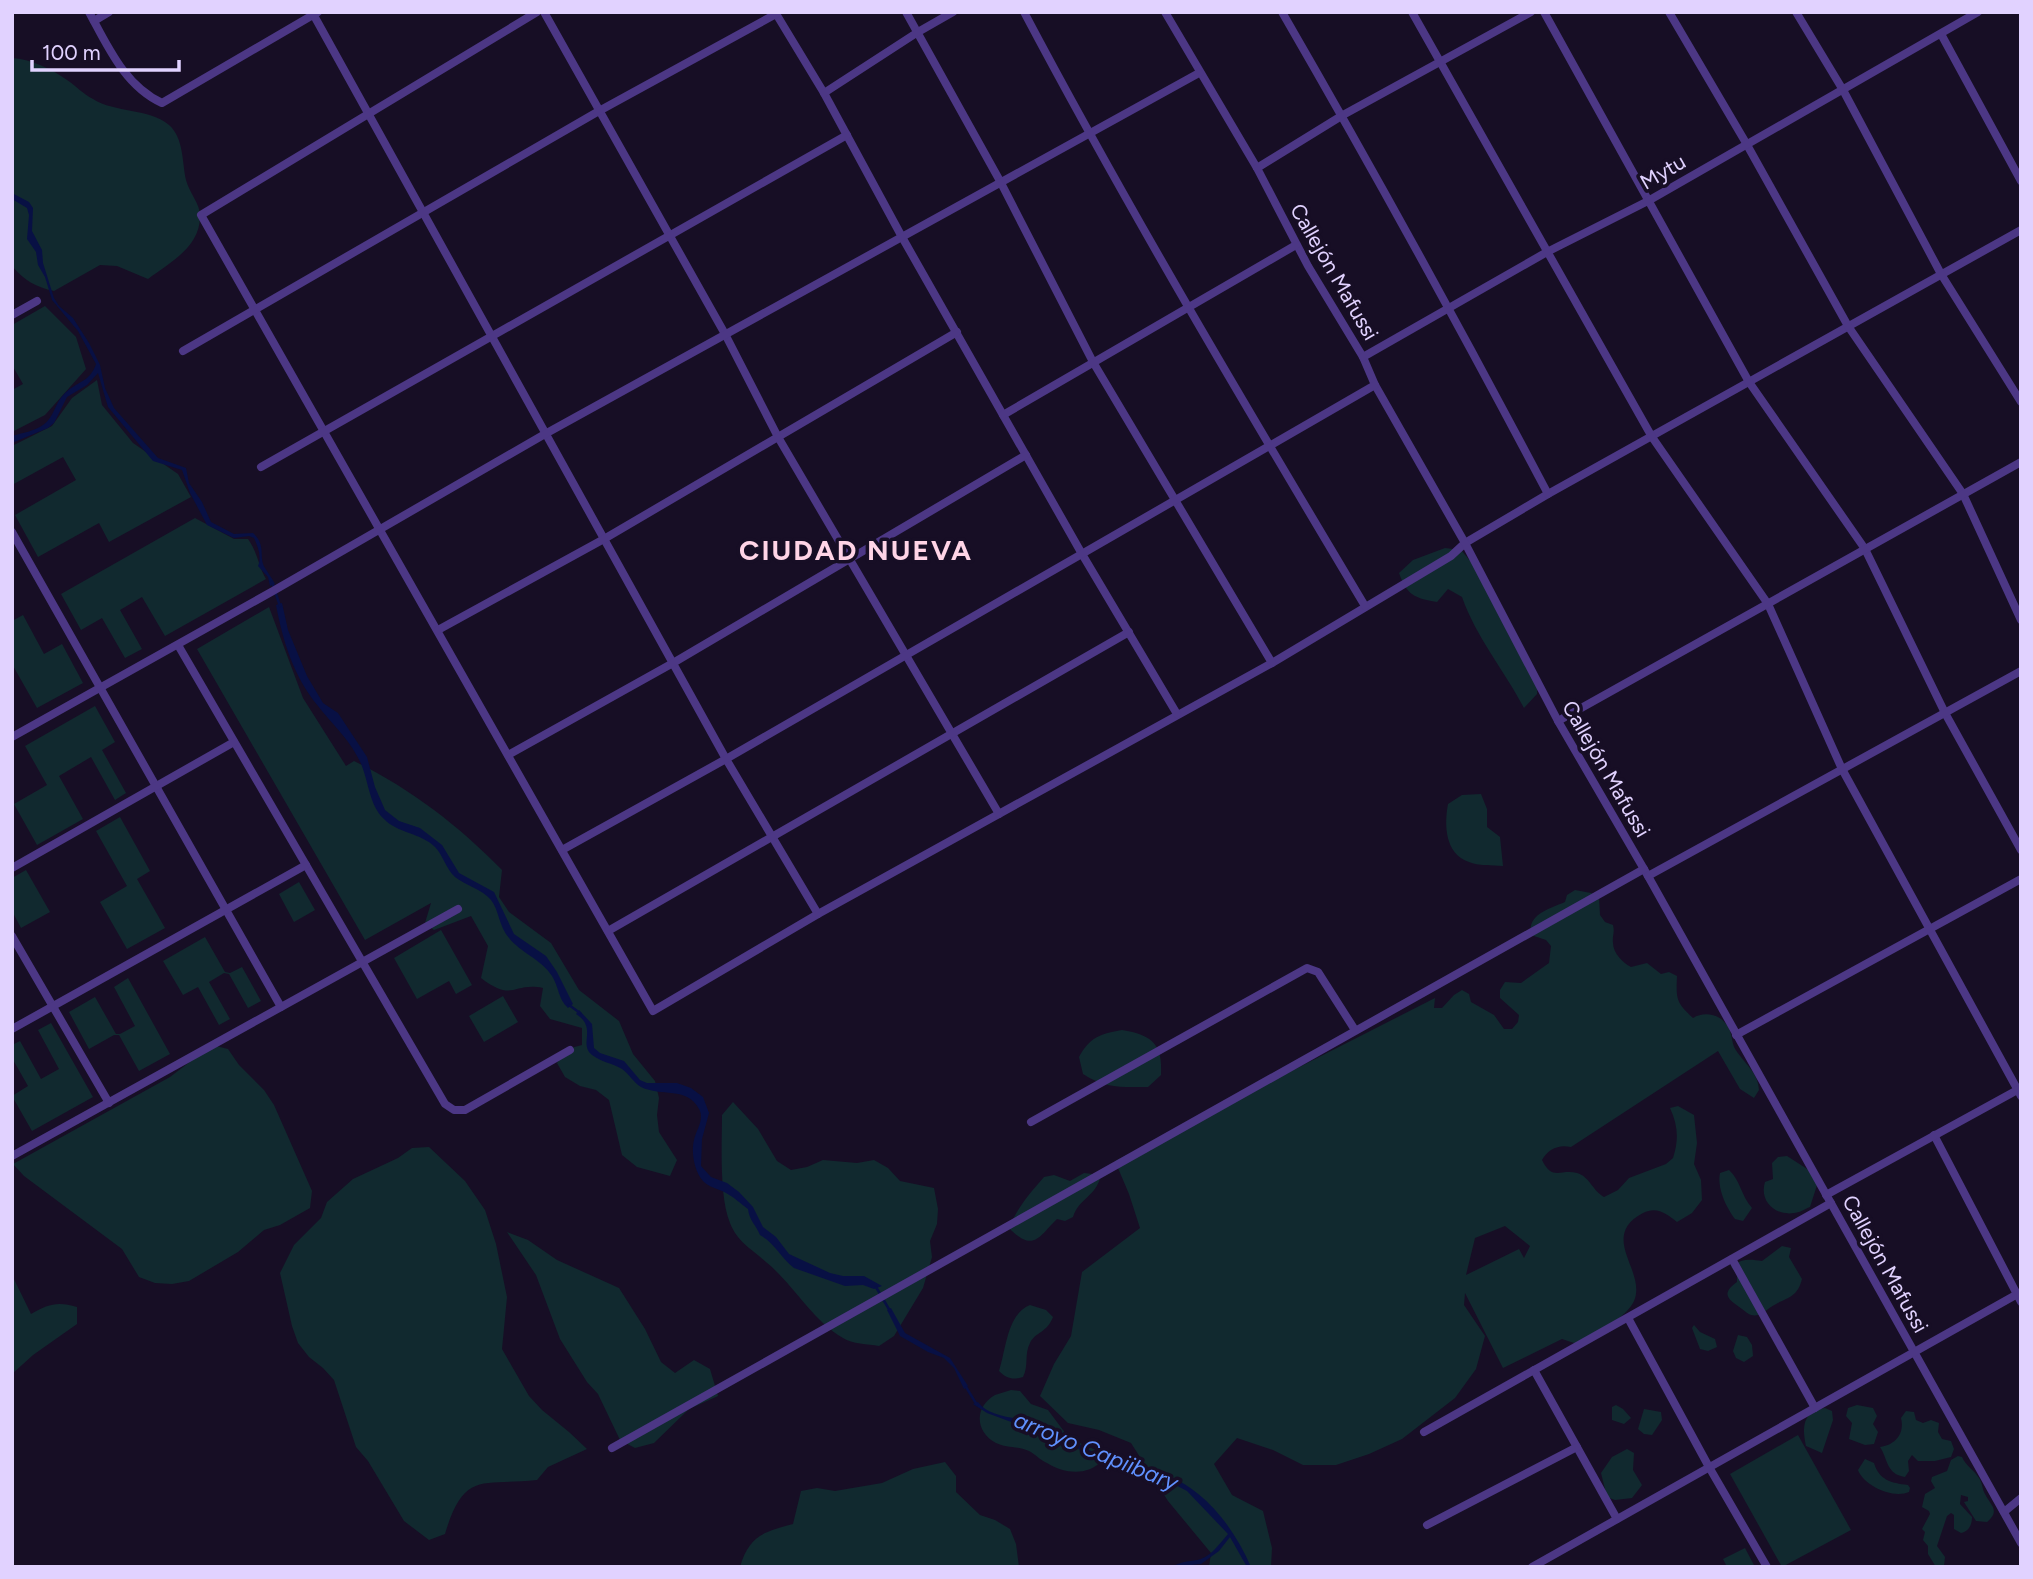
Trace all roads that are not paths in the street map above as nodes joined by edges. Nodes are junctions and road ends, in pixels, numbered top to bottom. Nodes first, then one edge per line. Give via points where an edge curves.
1 (89, 12) edge
2 (109, 12) edge
3 (537, 12) edge
4 (544, 12) edge
5 (906, 12) edge
6 (953, 12) edge
7 (1024, 12) edge
8 (1165, 12) edge
9 (1282, 12) edge
10 (1412, 12) edge
11 (1531, 12) edge
12 (1544, 12) edge
13 (1669, 12) edge
14 (1796, 12) edge
15 (1978, 12) edge
16 (314, 13) edge
17 (776, 13) edge
18 (94, 21) junction
19 (918, 32) junction
20 (1941, 34) junction
21 (1440, 63) junction
22 (1199, 73) junction
23 (1843, 90) junction
24 (824, 93) junction
25 (599, 111) junction
26 (367, 113) junction
27 (1343, 115) junction
28 (1088, 134) junction
29 (847, 135) junction
30 (1746, 143) junction
31 (1257, 168) junction
32 (1000, 181) junction
33 (2021, 181) edge
34 (1648, 201) junction
35 (422, 214) junction
36 (2021, 230) edge
37 (669, 236) junction
38 (902, 236) junction
39 (1296, 245) junction
40 (1547, 252) junction
41 (1941, 274) junction
42 (37, 301) dead end
43 (1187, 307) junction
44 (254, 308) junction
45 (1451, 309) junction
46 (12, 315) edge
47 (1848, 326) junction
48 (957, 332) junction
49 (725, 334) junction
50 (491, 336) junction
51 (183, 351) dead end
52 (1363, 357) junction
53 (1093, 362) junction
54 (1749, 382) junction
55 (1375, 385) junction
56 (2021, 402) edge
57 (1003, 415) junction
58 (323, 430) junction
59 (545, 434) junction
60 (778, 437) junction
61 (1652, 437) junction
62 (1269, 445) junction
63 (1026, 455) junction
64 (2021, 462) edge
65 (261, 467) dead end
66 (1548, 494) junction
67 (1964, 494) junction
68 (1174, 500) junction
69 (380, 529) junction
70 (12, 532) edge
71 (604, 539) junction
72 (1465, 543) junction
73 (1866, 549) junction
74 (1082, 554) junction
75 (848, 558) junction
76 (1768, 604) junction
77 (1365, 606) junction
78 (2021, 620) edge
79 (438, 629) junction
80 (1129, 632) junction
81 (178, 645) junction
82 (905, 656) junction
83 (673, 663) junction
84 (1272, 663) junction
85 (2021, 671) edge
86 (101, 688) junction
87 (1945, 713) junction
88 (1177, 714) junction
89 (1558, 721) junction
90 (951, 734) junction
91 (12, 737) edge
92 (234, 743) junction
93 (509, 755) junction
94 (726, 759) junction
95 (1842, 769) junction
96 (156, 787) junction
97 (999, 814) junction
98 (773, 836) junction
99 (562, 850) junction
100 (2021, 850) edge
101 (306, 865) junction
102 (12, 868) edge
103 (1646, 872) junction
104 (2021, 879) edge
105 (226, 909) junction
106 (458, 909) dead end
107 (818, 914) junction
108 (1930, 929) junction
109 (608, 931) junction
110 (12, 936) edge
111 (362, 962) junction
112 (53, 1006) junction
113 (281, 1007) junction
114 (12, 1029) edge
115 (1355, 1030) junction
116 (1737, 1035) junction
117 (570, 1050) dead end
118 (2020, 1091) edge
119 (109, 1103) junction
120 (1031, 1122) dead end
121 (1934, 1135) junction
122 (12, 1156) edge
123 (1828, 1199) junction
124 (1732, 1259) junction
125 (2019, 1296) edge
126 (1628, 1318) junction
127 (1914, 1352) junction
128 (1534, 1370) junction
129 (1815, 1408) junction
130 (1424, 1432) dead end
131 (1577, 1447) junction
132 (612, 1448) dead end
133 (1709, 1467) junction
134 (2021, 1498) edge
135 (2004, 1512) junction
136 (1617, 1519) junction
137 (1427, 1525) dead end
138 (2021, 1543) edge
139 (1532, 1567) edge
140 (1767, 1567) edge

1 - 18 street
2 - 18 street
3 - 26 street
4 - 25 street
5 - 19 street
6 - 19 street
7 - 28 street
8 - 22 street, Callejón Mafussi
9 - 27 street
10 - 21 street
11 - 21 street
12 - 34 street
13 - 30 street
14 - 23 street
15 - 20 street, Mytu
16 - 18 street via 162,103 147,96 119,68
16 - 26 street
17 - 24 street
17 - 25 street
19 - 24 street
19 - 32 street
20 - 23 street, Mytu
20 - 33 street
21 - 27 street
21 - 40 street
22 - 28 street
22 - 31 street, Callejón Mafussi
23 - 30 street, Mytu
23 - 41 street
24 - 29 street
25 - 35 street
25 - 37 street
26 - 35 street
26 - 44 street via 201,215
27 - 31 street
27 - 45 street
28 - 32 street
28 - 43 street
29 - 37 street
29 - 38 street
30 - 34 street, Mytu
30 - 47 street
31 - 39 street, Callejón Mafussi
32 - 38 street
32 - 53 street
34 - 40 street, Mytu
34 - 54 street
35 - 44 street
35 - 50 street
36 - 41 street
37 - 49 street
37 - 50 street
38 - 48 street
38 - 49 street
39 - 43 street
39 - 52 street, Callejón Mafussi
40 - 45 street, Mytu
40 - 61 street
41 - 47 street
41 - 56 street
42 - 46 street
43 - 53 street
43 - 62 street
44 - 51 street
44 - 58 street
45 - 52 street, Mytu
45 - 66 street
47 - 54 street
47 - 67 street
48 - 57 street
48 - 60 street
49 - 59 street
49 - 60 street
50 - 58 street
50 - 59 street
52 - 55 street, Callejón Mafussi
53 - 57 street
53 - 68 street
54 - 61 street
54 - 73 street
55 - 62 street
55 - 72 street, Callejón Mafussi
57 - 63 street
58 - 65 street
58 - 69 street
59 - 69 street
59 - 71 street
60 - 71 street
60 - 75 street
61 - 66 street
61 - 76 street
62 - 68 street
62 - 77 street
63 - 74 street
63 - 75 street
64 - 67 street
66 - 72 street
67 - 73 street
67 - 78 street
68 - 74 street
68 - 84 street
69 - 79 street
69 - 81 street
70 - 86 street
71 - 79 street
71 - 83 street
72 - 77 street via 1451,556
72 - 89 street, Callejón Mafussi
73 - 76 street
73 - 87 street
74 - 80 street
74 - 82 street
75 - 82 street
75 - 83 street
76 - 89 street
76 - 95 street
77 - 84 street
79 - 93 street
80 - 88 street
80 - 90 street
81 - 86 street
81 - 92 street
82 - 90 street
82 - 94 street
83 - 93 street
83 - 94 street
84 - 88 street
85 - 87 street
86 - 91 street
86 - 96 street
87 - 95 street
87 - 100 street
88 - 97 street
89 - 103 street, Callejón Mafussi
90 - 97 street
90 - 98 street
92 - 96 street
92 - 101 street
93 - 99 street
94 - 98 street
94 - 99 street
95 - 103 street
95 - 108 street
96 - 102 street
96 - 105 street
97 - 107 street
98 - 107 street
98 - 109 street
99 - 109 street
101 - 105 street
101 - 111 street
103 - 115 street
103 - 116 street, Callejón Mafussi
104 - 108 street
105 - 112 street
105 - 113 street
106 - 111 street
107 - 109 street via 653,1011
108 - 116 street
108 - 118 street
110 - 112 street
111 - 113 street
111 - 117 street via 445,1104 454,1110 464,1110
112 - 114 street
112 - 119 street
113 - 119 street
115 - 120 street via 1318,972 1307,968
115 - 132 street
116 - 123 street, Callejón Mafussi
118 - 121 street
119 - 122 street
121 - 123 street
121 - 125 street
123 - 124 street
123 - 127 street, Callejón Mafussi
124 - 126 street
124 - 129 street
125 - 127 street
126 - 128 street
126 - 133 street
127 - 129 street
127 - 135 street, Callejón Mafussi
128 - 130 street
128 - 131 street
129 - 133 street
131 - 136 street
131 - 137 street
133 - 136 street
133 - 140 street
134 - 135 street
135 - 138 street, Callejón Mafussi
136 - 139 street

